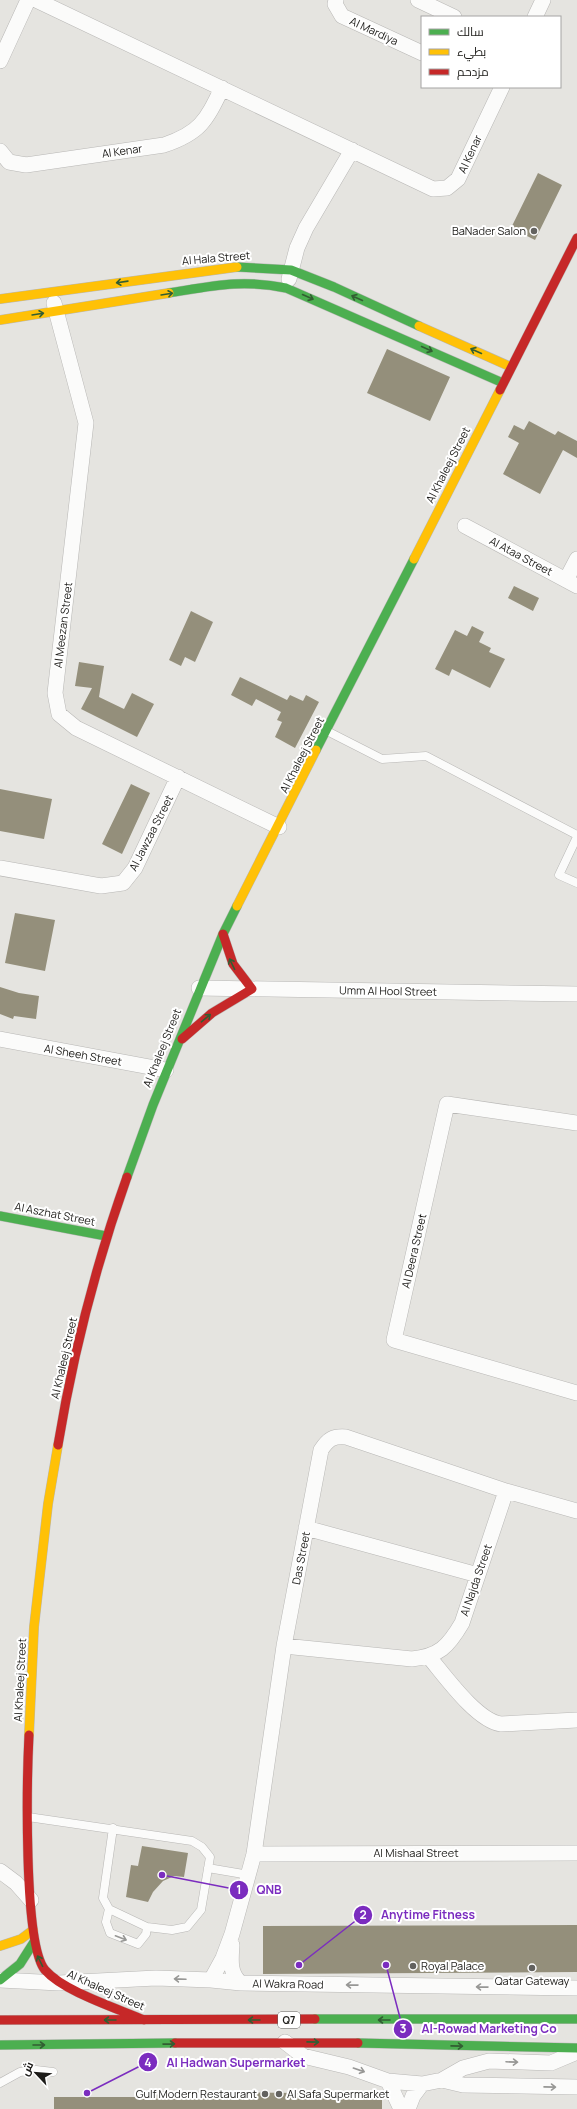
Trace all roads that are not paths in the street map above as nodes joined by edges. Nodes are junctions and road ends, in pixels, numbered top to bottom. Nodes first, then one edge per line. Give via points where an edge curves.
1 (28, 0) edge
2 (36, 0) edge
3 (336, 0) edge
4 (418, 0) edge
5 (543, 0) edge
6 (452, 16) edge
7 (535, 16) edge
8 (421, 53) edge
9 (0, 62) edge
10 (222, 88) junction
11 (502, 88) edge
12 (352, 150) junction
13 (0, 151) edge
14 (577, 238) edge
15 (291, 270) junction
16 (286, 288) junction
17 (51, 293) junction
18 (0, 299) edge
19 (57, 311) junction
20 (0, 320) edge
21 (511, 367) junction
22 (503, 383) junction
23 (465, 526) dead end
24 (577, 559) edge
25 (572, 583) edge
26 (328, 731) junction
27 (178, 777) junction
28 (279, 826) junction
29 (577, 836) edge
30 (0, 868) edge
31 (577, 883) edge
32 (223, 934) junction
33 (199, 988) junction
34 (252, 989) junction
35 (577, 994) edge
36 (0, 1039) edge
37 (177, 1044) junction
38 (166, 1070) junction
39 (577, 1123) edge
40 (0, 1216) edge
41 (106, 1236) junction
42 (577, 1393) edge
43 (506, 1491) junction
44 (577, 1510) edge
45 (306, 1528) junction
46 (478, 1574) junction
47 (284, 1646) junction
48 (429, 1657) junction
49 (577, 1720) edge
50 (27, 1817) junction
51 (113, 1828) junction
52 (577, 1853) edge
53 (254, 1854) junction
54 (208, 1868) junction
55 (0, 1871) edge
56 (249, 1875) junction
57 (31, 1900) junction
58 (109, 1909) junction
59 (147, 1927) junction
60 (33, 1930) junction
61 (232, 1934) junction
62 (34, 1942) junction
63 (0, 1946) edge
64 (0, 1980) edge
65 (211, 1980) junction
66 (59, 1983) junction
67 (241, 1983) junction
68 (577, 1988) edge
69 (577, 2019) edge
70 (0, 2020) edge
71 (144, 2020) junction
72 (285, 2042) junction
73 (0, 2046) edge
74 (577, 2048) edge
75 (577, 2052) edge
76 (53, 2072) dead end
77 (442, 2080) junction
78 (388, 2081) junction
79 (0, 2083) edge
80 (422, 2084) junction
81 (577, 2087) edge
82 (401, 2109) edge
83 (408, 2109) edge

1 - 9 street
2 - 10 street, Al Kenar
3 - 8 street, Al Mardiya via 335,4 342,16
4 - 6 street
5 - 7 street
10 - 12 street, Al Kenar
10 - 13 street, Al Kenar via 199,128 184,138 164,145 26,165 10,162
11 - 12 street, Al Kenar via 458,179 447,188 433,189
12 - 15 street via 306,228
14 - 21 main road, Al Khaleej Street
15 - 16 street
15 -> 17 main road, Al Hala Street via 226,267
21 -> 15 main road, Al Hala Street
19 -> 16 main road via 234,283 260,282
16 -> 22 main road
17 - 18 main road, Al Hala Street
17 - 19 street, Al Meezan Street
20 -> 19 main road
19 - 27 street, Al Meezan Street via 86,423 55,693 59,714 76,728
21 - 22 main road, Al Khaleej Street
22 - 26 main road, Al Khaleej Street
23 - 25 street, Al Ataa Street
24 - 25 street
26 - 28 main road, Al Khaleej Street
26 - 29 lane via 382,759 426,756
27 - 28 street, Al Meezan Street
27 - 30 street, Al Jawzaa Street via 135,868 123,883 101,886
28 - 32 main road, Al Khaleej Street
29 - 31 lane via 559,875
32 - 33 main road, Al Khaleej Street
34 -> 32 main road via 231,964
33 - 34 street, Umm Al Hool Street
33 - 37 main road, Al Khaleej Street
34 - 35 street, Umm Al Hool Street
37 -> 34 main road via 212,1013
36 - 38 street, Al Sheeh Street
37 - 38 main road, Al Khaleej Street
38 - 41 main road, Al Khaleej Street
39 - 42 street, Al Deera Street via 447,1104 394,1340
40 - 41 main road, Al Aszhat Street
41 - 50 main road, Al Khaleej Street via 68,1385 48,1504 34,1627
43 - 44 street, Das Street
43 - 45 street, Das Street via 346,1437 334,1436 321,1450
43 - 46 street, Al Najda Street
45 - 46 street
45 - 47 street, Das Street
46 - 48 street, Al Najda Street via 462,1623 454,1637
47 - 48 street via 398,1658
47 - 53 street, Das Street
48 - 49 street via 460,1693 490,1721 501,1724
50 - 51 lane
50 - 57 main road, Al Khaleej Street
51 - 54 lane via 192,1841 202,1847 210,1857
51 - 58 lane via 103,1898
52 - 53 street, Al Mishaal Street
53 - 56 street, Das Street
54 - 56 lane
54 - 59 lane via 201,1910 187,1927 172,1930
55 - 57 street via 16,1883
56 - 61 street, Das Street
57 - 60 main road, Al Khaleej Street
58 - 59 lane
58 -> 59 lane via 106,1922 110,1933 138,1944 146,1934
60 - 62 main road, Al Khaleej Street
60 - 63 main road via 21,1939
61 - 65 street, Das Street
61 - 67 street, Das Street via 232,1970
62 - 64 main road via 20,1966
66 -> 62 main road, Al Khaleej Street via 44,1969 37,1956
64 - 66 street, Al Wakra Road
65 -> 66 street, Al Wakra Road via 156,1978
65 - 67 street, Al Wakra Road
66 - 71 main road, Al Khaleej Street
68 -> 67 street, Al Wakra Road
69 -> 71 main road, Q7
71 -> 70 main road, Q7
73 -> 72 main road, Q7
72 -> 74 main road, Q7
72 -> 78 street via 303,2056 349,2067
77 -> 75 street via 463,2068 489,2061 551,2063
76 - 79 lane via 20,2072
77 - 80 street
77 -> 81 street via 463,2084
78 - 80 street
78 - 82 street
80 - 83 street

